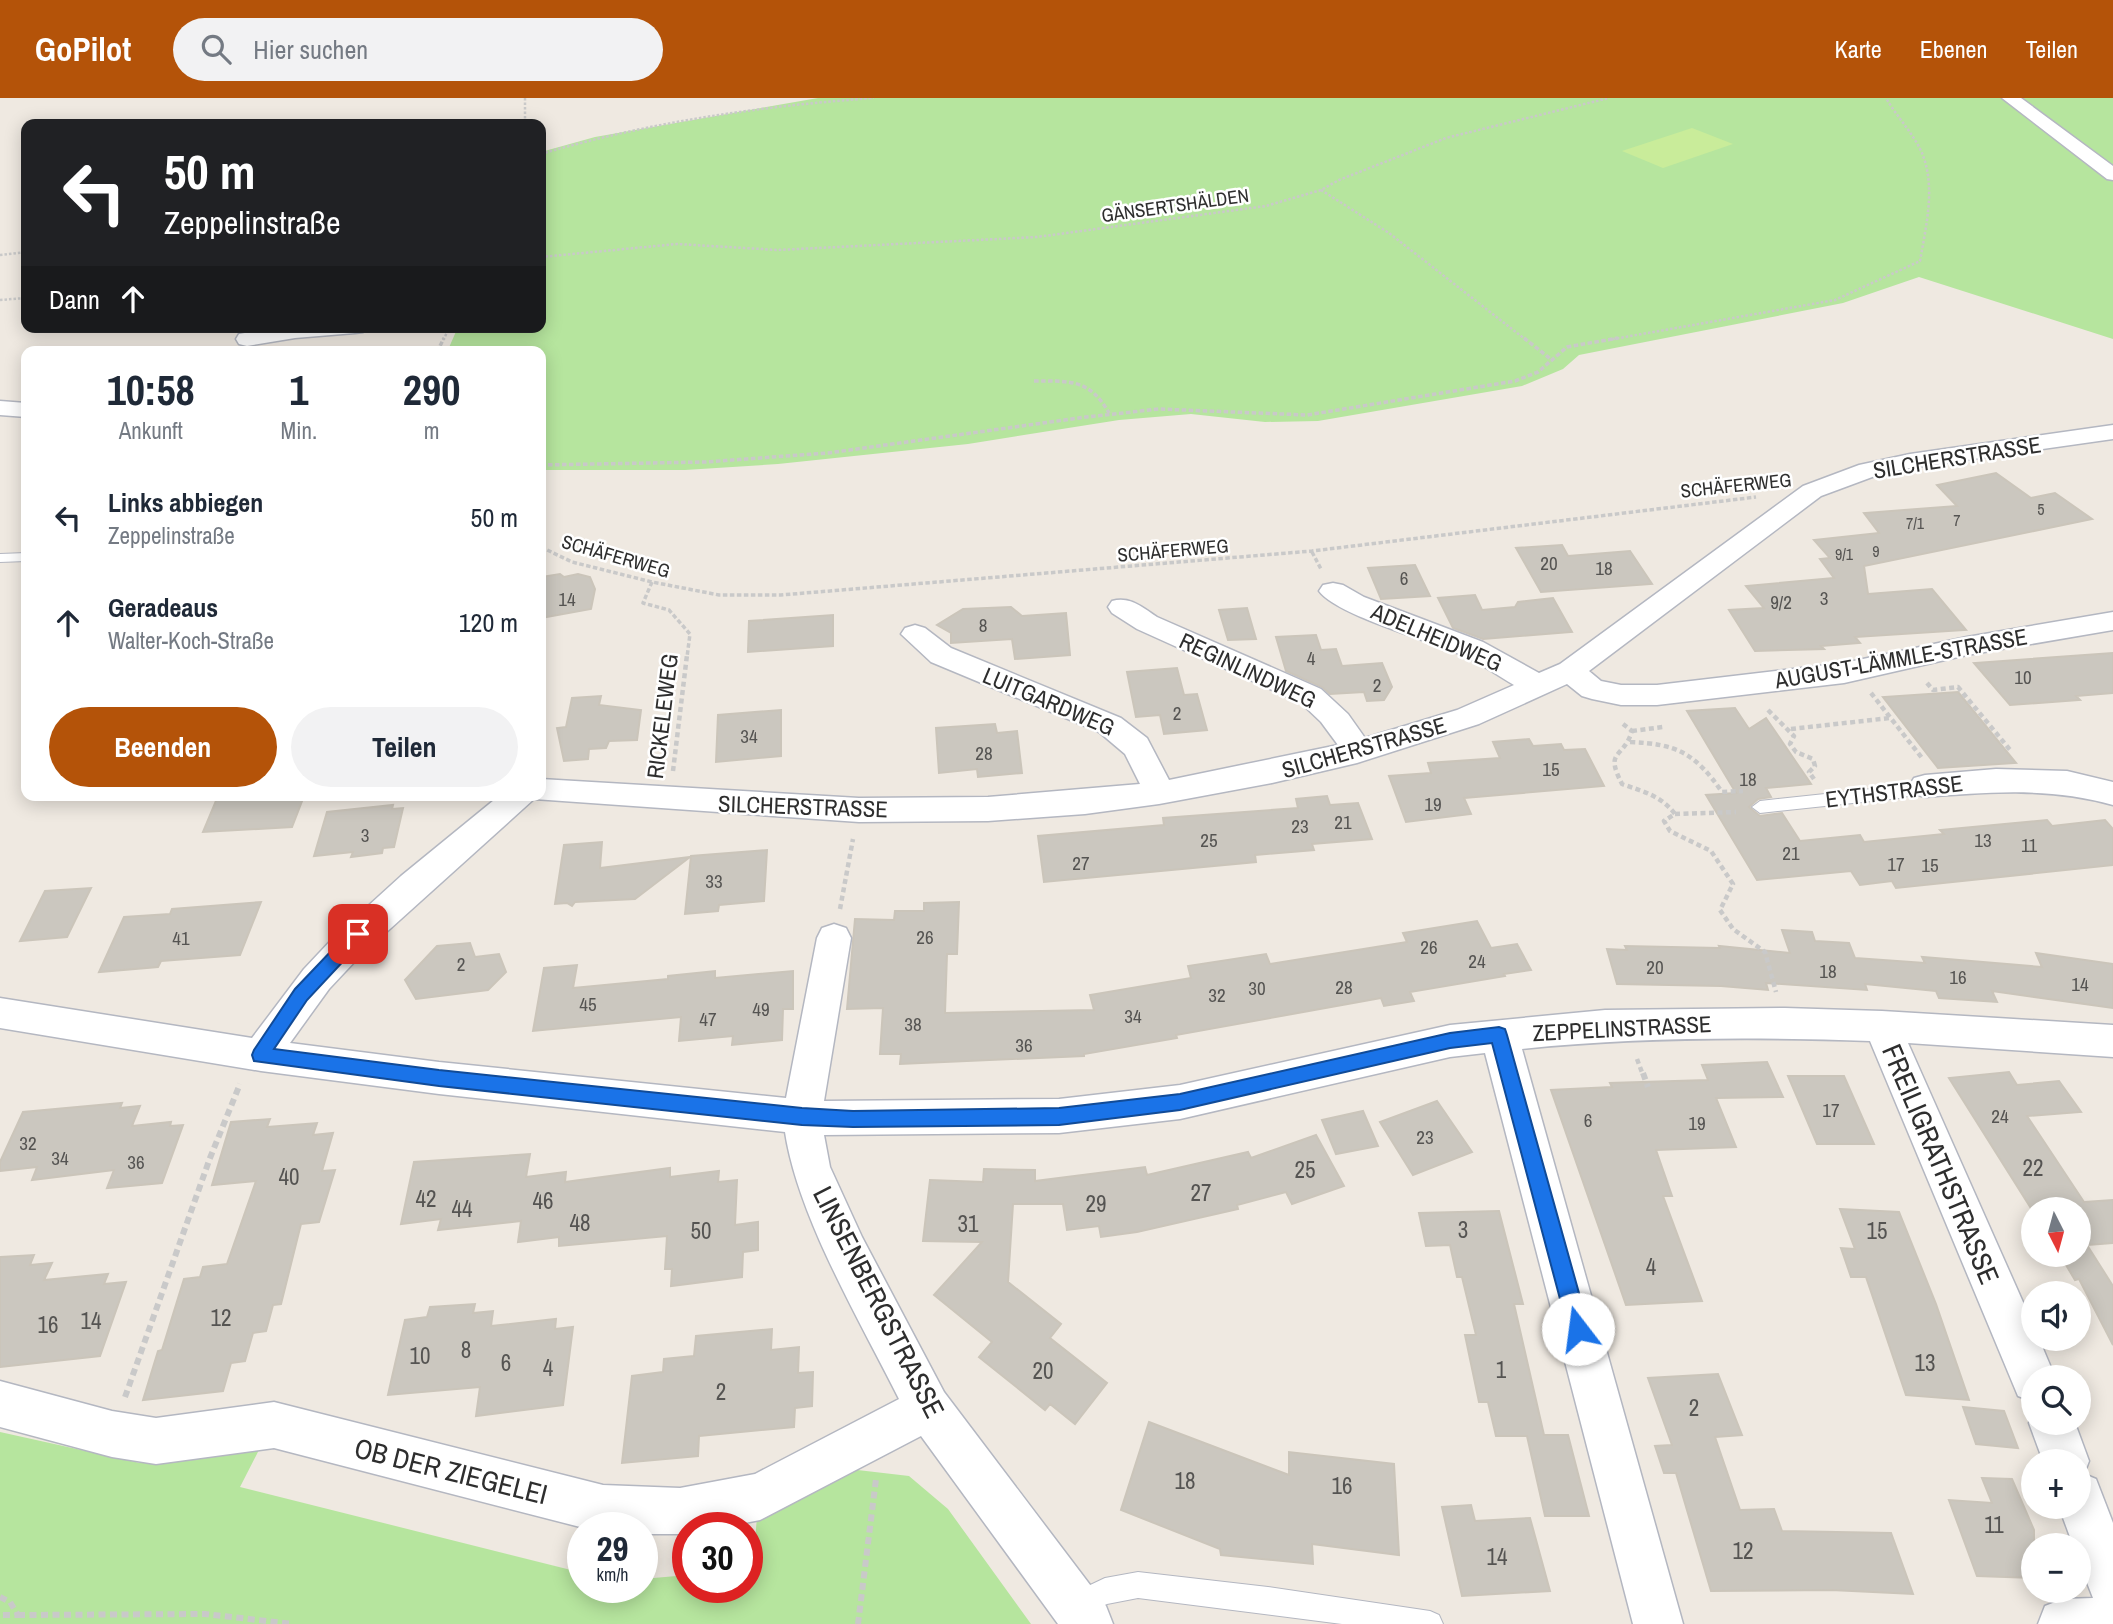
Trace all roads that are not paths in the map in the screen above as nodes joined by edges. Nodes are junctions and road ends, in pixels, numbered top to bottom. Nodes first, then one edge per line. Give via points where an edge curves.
1 (2010, 98) edge
2 (2113, 175) edge
3 (283, 333) edge
4 (246, 339) edge
5 (0, 408) edge
6 (21, 410) edge
7 (2113, 432) edge
8 (21, 557) edge
9 (0, 558) edge
10 (1332, 591) dead end
11 (1122, 607) dead end
12 (2113, 621) edge
13 (915, 634) dead end
14 (1581, 680) junction
15 (1539, 686) junction
16 (1357, 752) junction
17 (1933, 785) joint
18 (546, 790) edge
19 (1159, 793) junction
20 (2113, 794) edge
21 (514, 801) edge
22 (1760, 807) road end
23 (834, 938) dead end
24 (0, 1013) edge
25 (1882, 1026) junction
26 (1499, 1035) junction
27 (2113, 1041) edge
28 (257, 1055) junction
29 (802, 1117) junction
30 (2028, 1365) edge
31 (0, 1405) edge
32 (928, 1408) junction
33 (2088, 1519) edge
34 (2113, 1588) edge
35 (1081, 1615) edge
36 (2113, 1623) edge
37 (1430, 1624) edge
38 (1658, 1624) edge
39 (2063, 1624) edge

1 - 2 street
3 - 4 street
5 - 6 street
7 - 14 street, SILCHERSTRASSE via 1910,461 1868,470 1812,491
8 - 9 lane
10 - 15 street, ADELHEIDWEG via 1473,649
11 - 16 street, REGINLINDWEG via 1147,623 1311,696 1331,712
12 - 14 street, AUGUST-LÄMMLE-STRASSE via 1844,673 1657,695 1621,695
13 - 19 street, LUITGARDWEG via 941,655 1110,725 1131,738
14 - 15 street, SILCHERSTRASSE
15 - 16 street, SILCHERSTRASSE via 1468,717
16 - 19 street, SILCHERSTRASSE
17 - 20 street, EYTHSTRASSE via 2010,779 2073,782
17 - 22 lane, EYTHSTRASSE
18 - 19 street, SILCHERSTRASSE via 859,810 988,809
21 - 28 street via 338,953
23 - 29 street, LINSENBERGSTRASSE
24 - 28 street, ZEPPELINSTRASSE
25 - 26 street, ZEPPELINSTRASSE via 1605,1025
25 - 27 street, ZEPPELINSTRASSE
25 - 30 street, FREILIGRATHSTRASSE
26 - 29 street, ZEPPELINSTRASSE via 1450,1041 1180,1102 1073,1115
26 - 38 street
28 - 29 street, ZEPPELINSTRASSE
29 - 32 street, LINSENBERGSTRASSE via 810,1167 847,1251
31 - 32 street, OB DER ZIEGELEI via 156,1441 274,1425 603,1509 680,1512 760,1496
32 - 35 street, LINSENBERGSTRASSE
33 - 34 street
35 - 37 lane via 1105,1591 1138,1585
36 - 39 street

